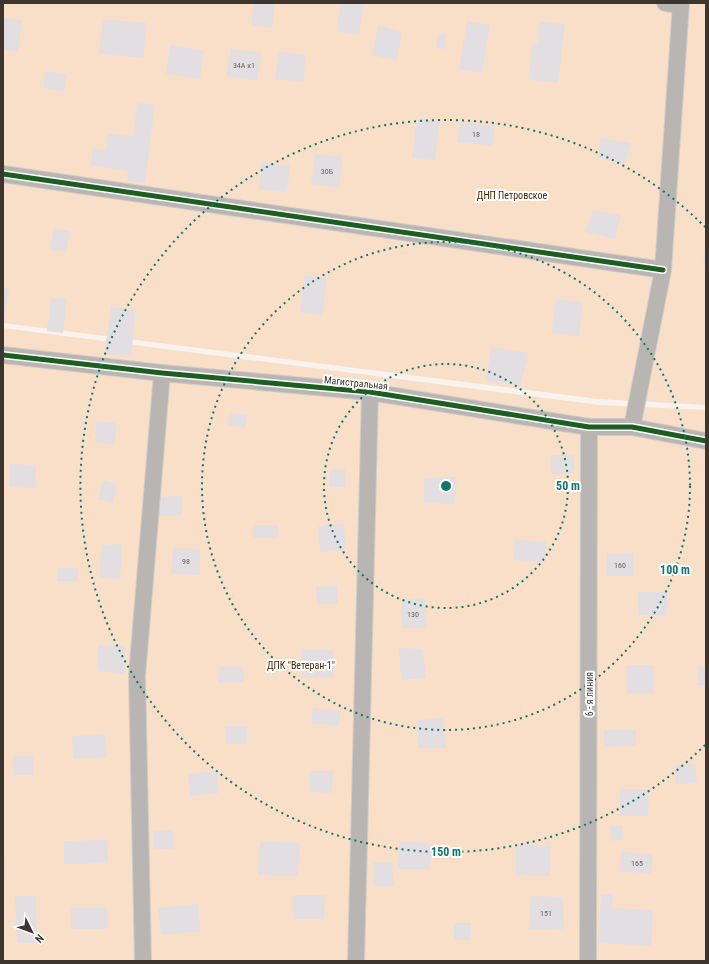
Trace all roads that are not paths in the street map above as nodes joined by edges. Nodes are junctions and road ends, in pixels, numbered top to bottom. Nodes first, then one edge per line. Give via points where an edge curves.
1 (665, 3) edge
2 (681, 4) edge
3 (3, 174) edge
4 (663, 270) junction
5 (3, 355) edge
6 (162, 373) junction
7 (370, 392) junction
8 (589, 427) junction
9 (632, 427) junction
10 (706, 441) edge
11 (143, 961) edge
12 (356, 961) edge
13 (588, 961) edge

1 - 2 street
2 - 4 street
3 - 4 street
4 - 9 street
5 - 6 street, Магистральная
6 - 7 street, Магистральная
6 - 11 street via 137,676
7 - 8 street, Магистральная
7 - 12 street
8 - 9 street, Магистральная
8 - 13 street, 6 - я линия
9 - 10 street, Магистральная

